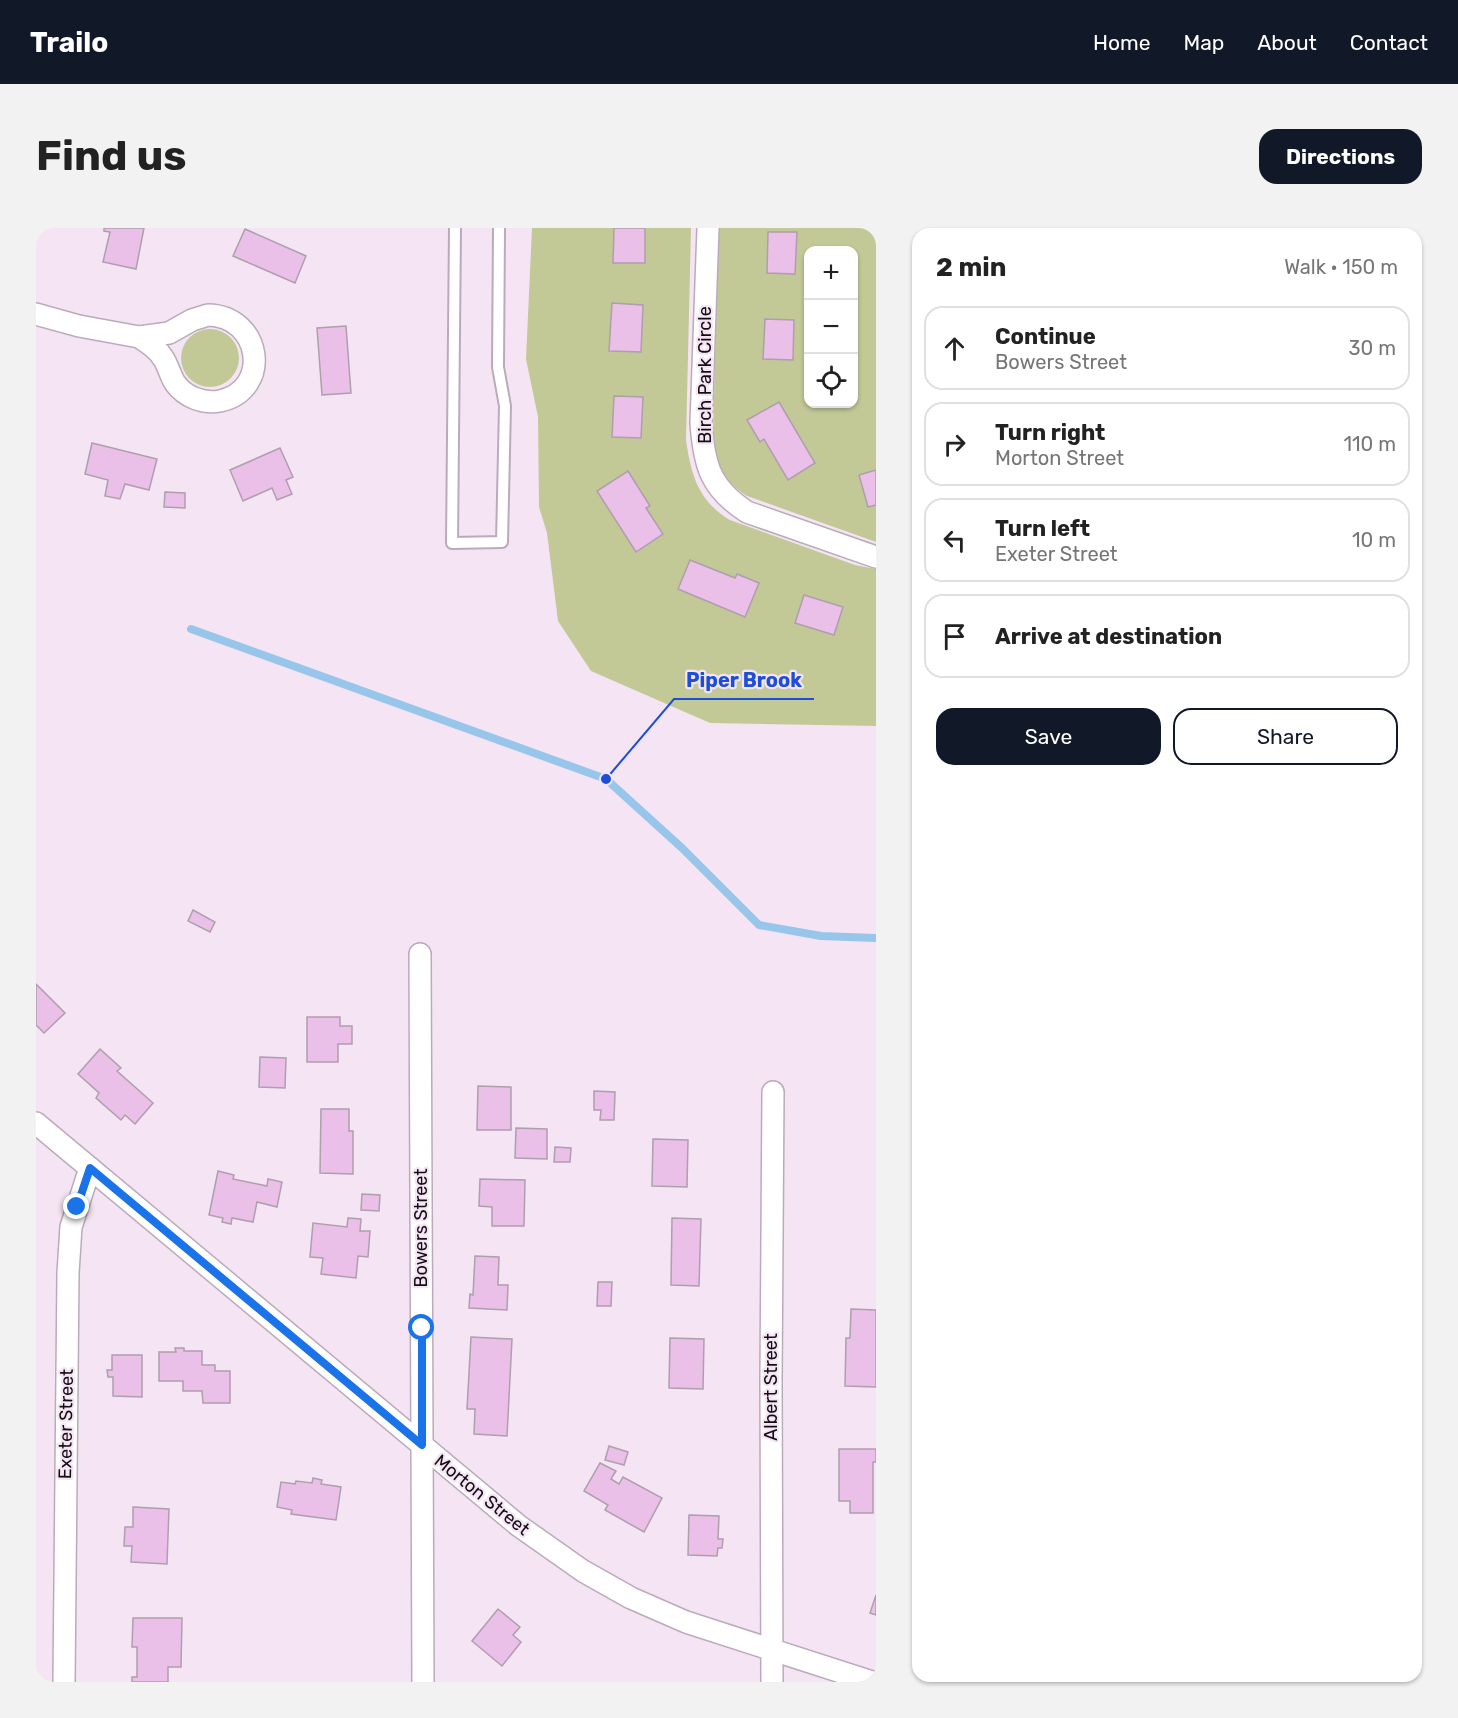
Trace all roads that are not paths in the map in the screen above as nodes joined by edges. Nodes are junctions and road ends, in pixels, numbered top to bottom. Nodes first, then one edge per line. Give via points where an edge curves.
1 (455, 228) edge
2 (499, 228) edge
3 (708, 228) edge
4 (36, 314) edge
5 (139, 337) junction
6 (876, 556) edge
7 (420, 954) dead end
8 (773, 1092) dead end
9 (36, 1123) edge
10 (90, 1168) junction
11 (422, 1445) junction
12 (770, 1649) junction
13 (64, 1682) edge
14 (423, 1682) edge
15 (772, 1682) edge
16 (872, 1682) edge

1 - 2 lane via 452,543 502,542 505,406 498,367
3 - 6 street, Birch Park Circle via 701,423 709,473 730,501 747,512
4 - 5 street
5 - 5 street via 163,357 181,389 202,401 234,396 253,370 254,353 249,338 224,317 200,317 169,333
7 - 11 street, Bowers Street
8 - 12 street, Albert Street
9 - 10 street, Morton Street
10 - 11 street, Morton Street
10 - 13 street, Exeter Street via 71,1227 68,1273
11 - 12 street, Morton Street via 519,1526 583,1571 686,1622
11 - 14 street, Bowers Street
12 - 15 street, Albert Street
12 - 16 street, Morton Street

